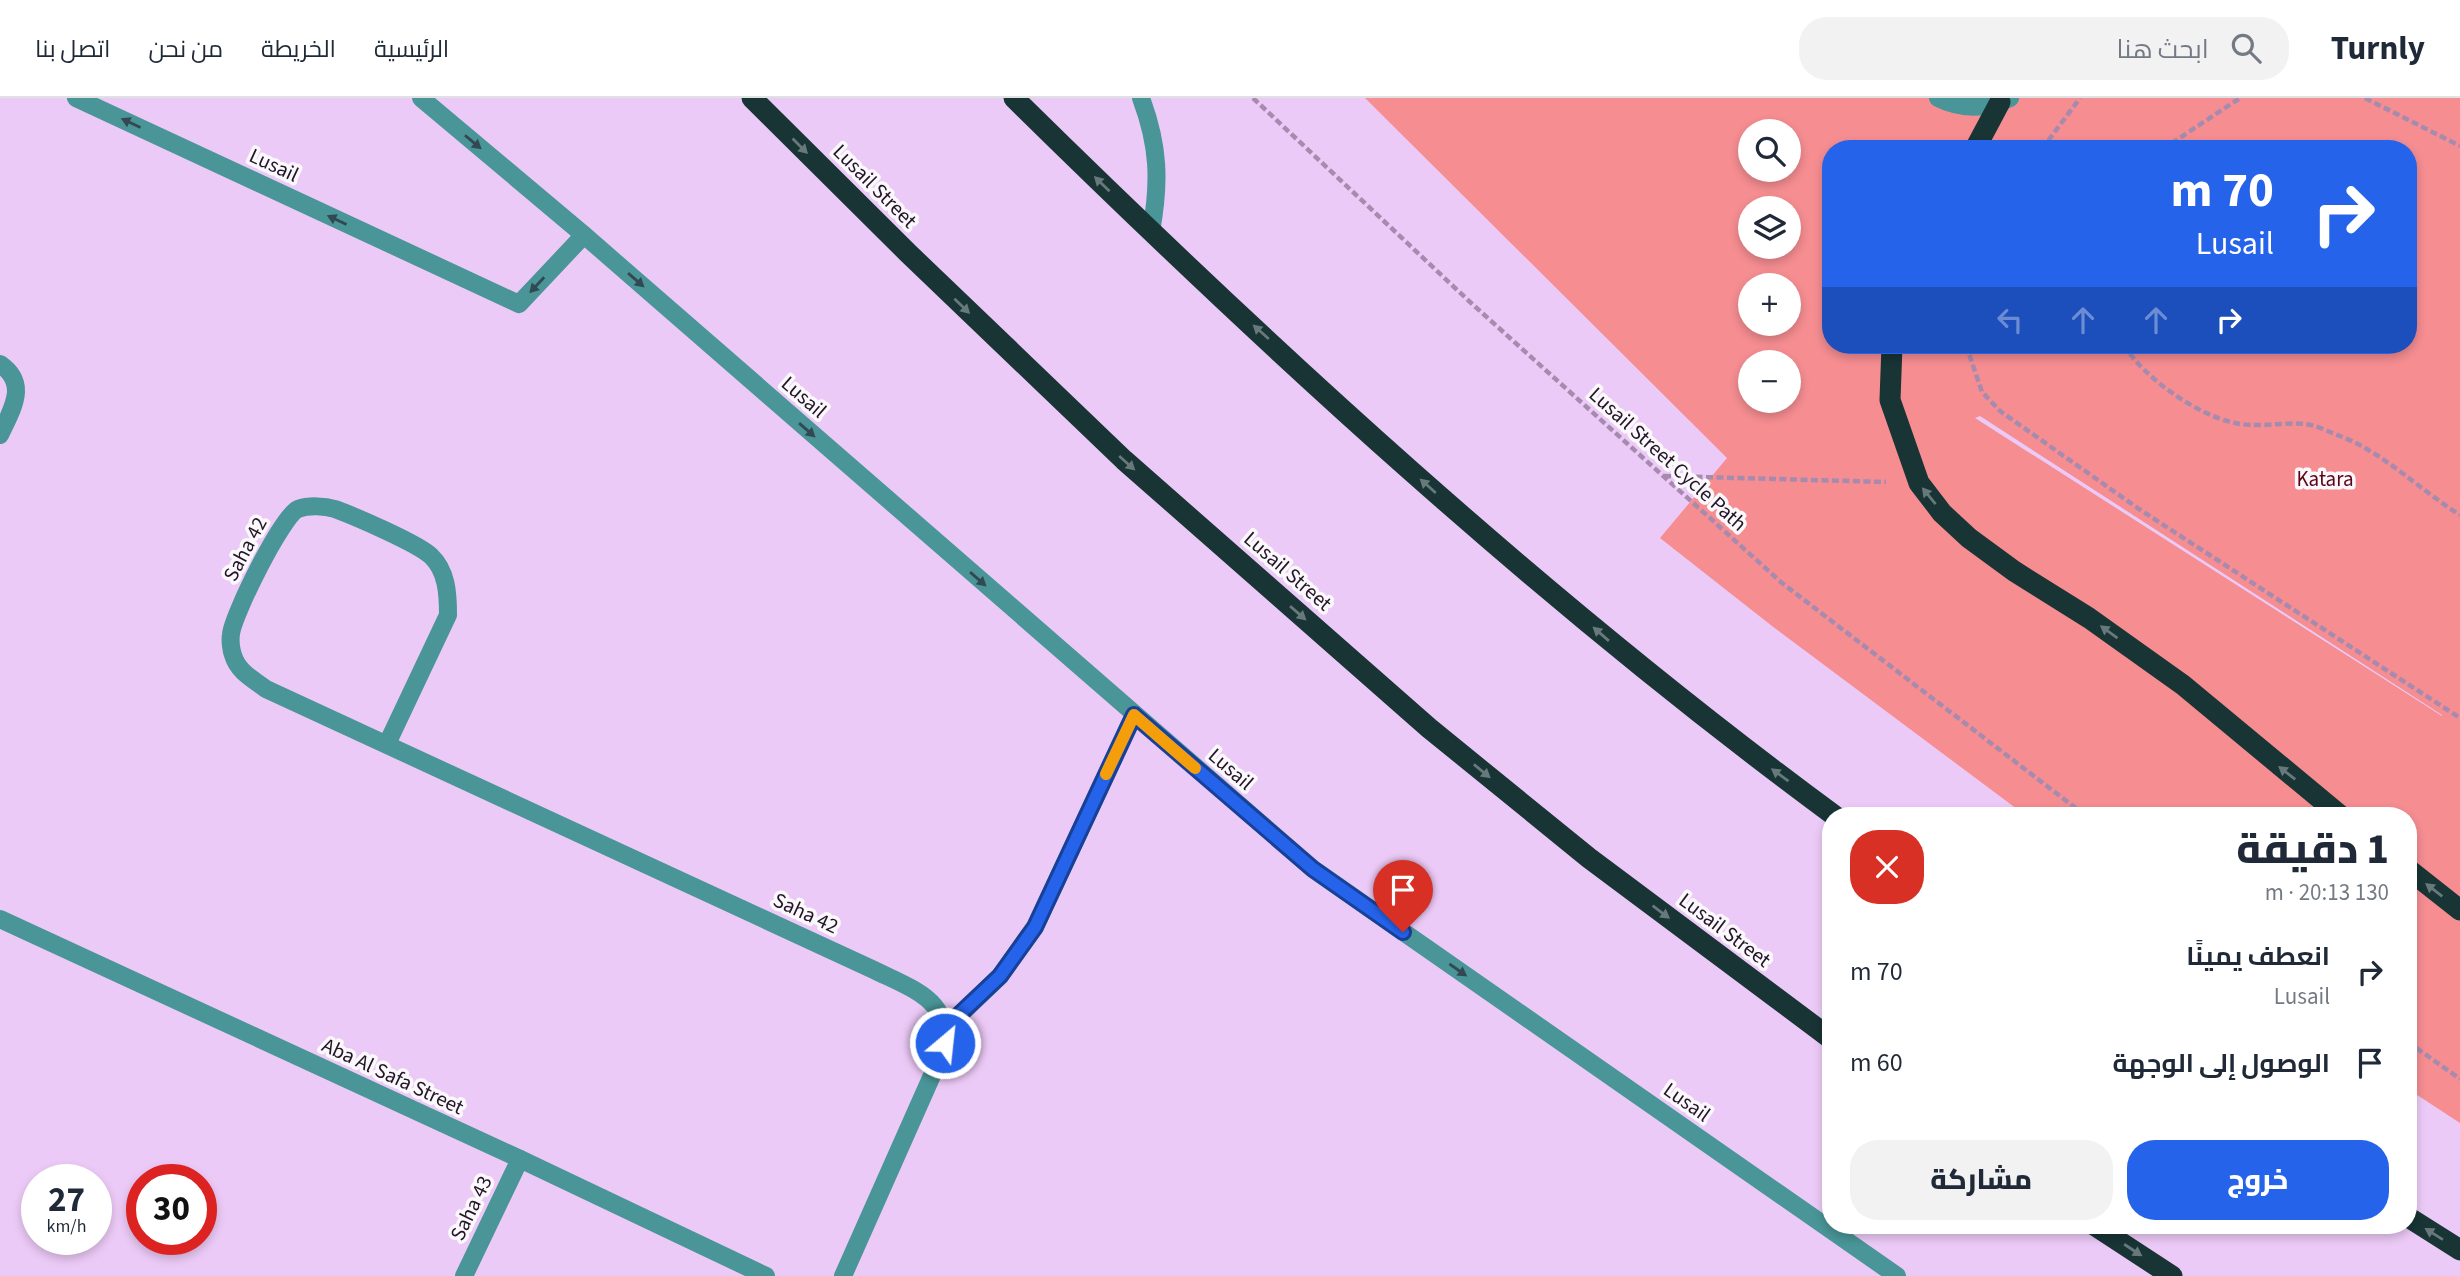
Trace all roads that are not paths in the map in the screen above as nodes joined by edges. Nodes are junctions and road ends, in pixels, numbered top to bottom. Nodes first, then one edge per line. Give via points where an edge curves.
1 (76, 98) edge
2 (421, 98) edge
3 (752, 98) edge
4 (1014, 98) edge
5 (1141, 98) edge
6 (1938, 98) edge
7 (2005, 100) edge
8 (1981, 140) edge
9 (1150, 232) junction
10 (584, 235) junction
11 (1892, 354) edge
12 (0, 364) edge
13 (0, 435) edge
14 (1134, 715) junction
15 (387, 744) junction
16 (1823, 807) edge
17 (2330, 807) edge
18 (2417, 876) edge
19 (2460, 910) edge
20 (0, 919) edge
21 (945, 1028) junction
22 (1822, 1032) edge
23 (520, 1159) junction
24 (2417, 1223) edge
25 (1822, 1224) edge
26 (1837, 1234) edge
27 (2108, 1234) edge
28 (2460, 1250) edge
29 (464, 1276) edge
30 (766, 1276) edge
31 (843, 1276) edge
32 (1897, 1276) edge
33 (2172, 1276) edge

10 -> 1 street, Lusail via 519,304
2 -> 10 street, Lusail
3 -> 22 highway, Lusail Street via 1124,460 1419,718 1589,858
9 -> 4 highway
5 - 9 street via 1156,146 1156,204
6 - 7 street via 1973,107
7 - 8 highway
16 -> 9 highway via 1601,634 1434,491
10 -> 14 street, Lusail
17 -> 11 highway via 2183,685 2014,571 1942,513 1919,483 1891,400
12 - 13 street via 10,371 17,398
14 - 21 street via 1035,927 1000,976
14 -> 25 street, Lusail via 1313,869
15 - 15 street, Saha 42 via 448,615 442,572 431,556 411,544 333,508 298,509 277,534 236,617 231,635 233,655 241,671 266,688
15 - 21 street, Saha 42 via 916,990 939,1013
19 -> 18 highway
20 - 23 street, Aba Al Safa Street
21 - 31 street via 938,1062
23 - 29 street, Saha 43
23 - 30 street, Aba Al Safa Street
28 -> 24 highway
26 -> 32 street, Lusail
27 -> 33 highway

